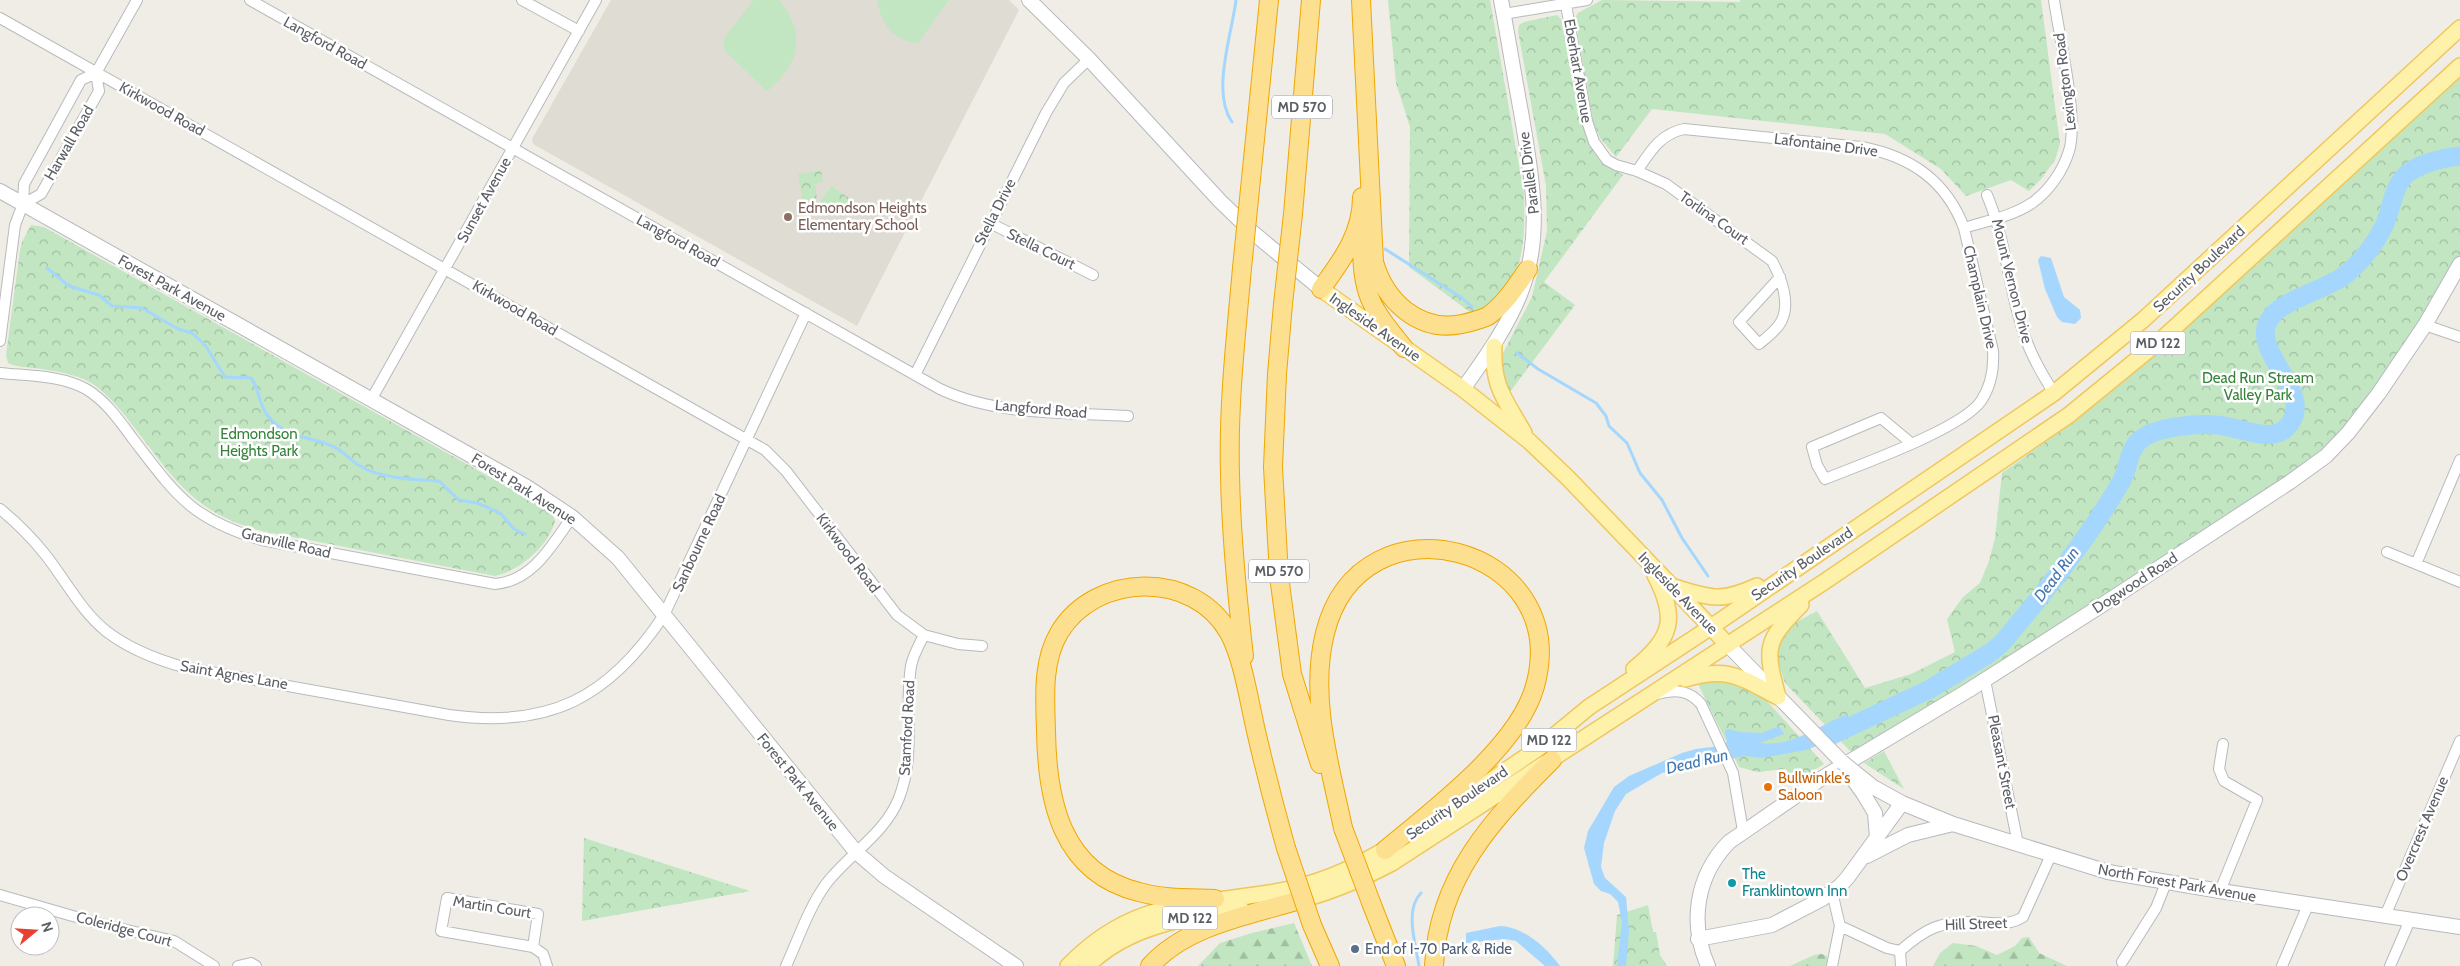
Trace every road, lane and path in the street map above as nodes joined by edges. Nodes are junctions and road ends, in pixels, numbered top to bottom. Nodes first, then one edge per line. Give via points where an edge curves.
1 (137, 0) edge
2 (250, 0) edge
3 (522, 0) edge
4 (596, 0) edge
5 (1030, 0) edge
6 (1269, 0) edge
7 (1311, 0) edge
8 (1501, 0) edge
9 (1586, 0) edge
10 (2054, 0) edge
11 (1566, 5) junction
12 (1362, 6) edge
13 (1504, 14) junction
14 (0, 18) edge
15 (2460, 28) edge
16 (578, 31) junction
17 (1089, 59) junction
18 (2460, 66) edge
19 (96, 73) junction
20 (513, 148) junction
21 (1637, 171) junction
22 (0, 191) edge
23 (1987, 194) dead end
24 (23, 204) junction
25 (1362, 210) junction
26 (1997, 218) junction
27 (990, 223) junction
28 (1964, 228) junction
29 (2460, 264) edge
30 (445, 268) junction
31 (1528, 269) junction
32 (1093, 275) dead end
33 (1780, 277) junction
34 (1321, 289) junction
35 (806, 313) junction
36 (2425, 325) junction
37 (2460, 337) edge
38 (0, 341) edge
39 (1494, 346) junction
40 (1404, 348) junction
41 (0, 373) edge
42 (915, 375) junction
43 (1463, 389) junction
44 (2054, 393) junction
45 (371, 400) junction
46 (1128, 416) dead end
47 (748, 440) junction
48 (1529, 441) junction
49 (1911, 443) junction
50 (2460, 460) edge
51 (0, 509) edge
52 (572, 517) junction
53 (2387, 552) dead end
54 (1647, 561) junction
55 (2416, 564) junction
56 (1790, 571) junction
57 (1824, 582) junction
58 (2460, 582) edge
59 (1672, 586) junction
60 (664, 615) junction
61 (1711, 627) junction
62 (924, 635) junction
63 (1728, 645) junction
64 (982, 646) dead end
65 (1985, 680) junction
66 (1671, 683) junction
67 (1653, 695) junction
68 (1782, 701) junction
69 (1589, 707) junction
70 (1251, 708) junction
71 (530, 715) joint
72 (2460, 741) edge
73 (2223, 744) dead end
74 (1552, 760) junction
75 (1868, 790) junction
76 (1902, 803) junction
77 (1953, 824) junction
78 (1343, 828) junction
79 (1743, 831) junction
80 (1878, 838) junction
81 (2018, 844) junction
82 (1385, 850) junction
83 (856, 852) junction
84 (2051, 854) junction
85 (1864, 858) junction
86 (2166, 882) junction
87 (2220, 891) junction
88 (1832, 892) junction
89 (0, 895) edge
90 (1215, 899) junction
91 (1304, 900) junction
92 (2308, 905) junction
93 (2385, 916) junction
94 (2410, 920) junction
95 (1312, 925) junction
96 (1840, 926) junction
97 (2460, 927) edge
98 (1698, 939) junction
99 (532, 947) junction
100 (1900, 951) junction
101 (2122, 962) dead end
102 (211, 965) edge
103 (238, 966) edge
104 (256, 966) edge
105 (547, 966) edge
106 (786, 966) edge
107 (1016, 966) edge
108 (1068, 966) edge
109 (1087, 966) edge
110 (1150, 966) edge
111 (1324, 966) edge
112 (1330, 966) edge
113 (1396, 966) edge
114 (1434, 966) edge
115 (1708, 966) edge
116 (1832, 966) edge
117 (1901, 966) edge
118 (2282, 966) edge
119 (2390, 966) edge

1 - 19 street, Harwall Road
2 - 20 street, Langford Road
3 - 16 street
4 - 16 street, Sunset Avenue
5 - 17 street, Ingleside Avenue
6 - 70 highway, MD 570, bridge via 1233,369 1230,473 1236,581
7 - 78 highway, MD 570, bridge via 1277,374 1274,467 1280,585 1292,674
8 - 13 street, Parallel Drive
9 - 11 street
10 - 26 street, Lexington Road via 2070,104 2070,151 2062,170 2042,194 2031,204
11 - 13 street
11 - 21 street, Eberhart Avenue via 1590,133 1608,160
12 - 25 highway
12 - 31 highway via 1374,262 1385,288 1404,311 1442,325 1458,325 1486,317 1495,310
13 - 31 street, Parallel Drive via 1534,201 1533,248
14 - 19 street, Kirkwood Road
15 - 44 main road, Security Boulevard / MD 122 via 2143,320
16 - 20 street, Sunset Avenue
17 - 27 street, Stella Drive via 1057,93
17 - 34 street, Ingleside Avenue via 1220,201
18 - 57 main road, Security Boulevard / MD 122 via 2117,378 2019,451
19 - 24 street, Harwall Road via 81,80 24,184
19 - 24 street, Harwall Road via 99,91 40,194
19 - 30 street, Kirkwood Road
20 - 30 street, Sunset Avenue
20 - 35 street, Langford Road
21 - 28 street, Lafontaine Drive via 1658,142 1673,131 1684,129 1861,147 1897,156 1922,170 1949,198
21 - 33 street, Torlina Court via 1666,184 1766,255
22 - 24 street, Forest Park Avenue
23 - 26 street, Mount Vernon Drive
24 - 38 street, Harwall Road via 15,225
24 - 45 street, Forest Park Avenue
25 - 34 highway via 1350,247
25 - 40 highway via 1366,289 1375,312
26 - 28 street
26 - 44 street, Mount Vernon Drive via 2023,330 2040,372
27 - 32 street, Stella Court
27 - 42 street, Stella Drive
28 - 49 street, Champlain Drive via 1989,329 1994,368 1980,402 1966,416
29 - 36 street, Dogwood Road
30 - 45 street, Sunset Avenue
30 - 47 street, Kirkwood Road
31 - 39 street, Parallel Drive via 1518,300
33 - 33 street, Torlina Court via 1784,313 1780,324 1759,344 1739,322
34 - 40 main road, Ingleside Avenue
35 - 42 street, Langford Road
35 - 47 street, Sanbourne Road
36 - 37 street
36 - 65 street, Dogwood Road via 2360,419 2326,456
39 - 43 street, Parallel Drive
39 - 48 main road via 1497,386
40 - 43 main road, Ingleside Avenue
41 - 52 street, Granville Road via 59,380 85,389 108,408 182,500 211,522 262,540 495,584 507,583 527,573 548,551
42 - 46 street, Langford Road via 956,397 991,406
43 - 48 main road, Ingleside Avenue
44 - 56 main road, Security Boulevard / MD 122
45 - 52 street, Forest Park Avenue via 528,487
47 - 60 street, Sanbourne Road
47 - 62 street, Kirkwood Road via 776,460 886,602
48 - 54 main road, Ingleside Avenue
49 - 49 street, Champlain Drive via 1825,479 1812,447 1881,418
50 - 55 street
51 - 71 street, Saint Agnes Lane via 44,554 76,598 106,630 159,660 449,715 480,719
52 - 60 street, Forest Park Avenue via 618,558
53 - 55 street
54 - 59 main road, Ingleside Avenue
54 - 69 main road via 1666,597 1667,631 1646,659
55 - 58 street
56 - 59 main road via 1729,598 1707,597
56 - 61 main road, Security Boulevard / MD 122
57 - 63 main road, Security Boulevard / MD 122
57 - 68 main road via 1778,628 1772,639 1769,660
59 - 61 main road, Ingleside Avenue
60 - 71 street, Sanbourne Road via 639,651 608,680 578,699
60 - 83 street, Forest Park Avenue
61 - 63 main road, Ingleside Avenue
61 - 69 main road, Security Boulevard / MD 122
62 - 64 street, Kirkwood Road via 958,644
62 - 83 street, Stamford Road via 911,665 909,751 904,784 892,814
63 - 66 main road, Security Boulevard / MD 122
63 - 68 street, North Forest Park Avenue
65 - 79 street, Dogwood Road via 1867,749
65 - 81 street, Pleasant Street
66 - 67 main road, Security Boulevard / MD 122
66 - 68 main road via 1717,672 1741,678
67 - 74 main road, Security Boulevard / MD 122
67 - 79 street via 1687,693 1701,704 1728,760
68 - 75 street, North Forest Park Avenue, bridge
69 - 82 main road, Security Boulevard / MD 122 via 1544,745
70 - 90 highway via 1229,633 1202,604 1172,590 1146,585 1102,595 1068,620 1048,660 1048,781 1058,820 1072,847 1092,868 1123,887 1154,895
70 - 95 highway, MD 570, bridge via 1286,848
72 - 93 street, Overcrest Avenue
73 - 87 street via 2219,769 2224,781 2257,800
74 - 91 main road, Security Boulevard / MD 122 via 1392,863 1366,877
74 - 114 highway via 1512,800 1474,846 1456,879 1445,909
75 - 76 street, North Forest Park Avenue
75 - 80 street
76 - 77 street, North Forest Park Avenue
76 - 80 street
77 - 81 street, North Forest Park Avenue
77 - 85 street via 1908,835
78 - 82 highway via 1325,742 1320,686 1324,635 1337,599 1363,571 1399,552 1436,548 1456,551 1492,566 1523,597 1532,616 1540,652 1535,687 1518,722 1483,764
78 - 113 highway, MD 570, bridge
79 - 98 street, Dogwood Road via 1718,853 1707,874 1697,900
80 - 85 street
81 - 84 street, North Forest Park Avenue
82 - 90 main road, Security Boulevard / MD 122 via 1360,864 1301,886
83 - 106 street, Stamford Road via 824,886
83 - 107 street, Forest Park Avenue via 884,876
84 - 86 street, North Forest Park Avenue via 2108,872
84 - 100 street, Hill Street via 2027,912 2015,922 1939,925 1919,934
85 - 88 street
86 - 87 street, North Forest Park Avenue
86 - 101 street via 2156,908
87 - 92 street, North Forest Park Avenue
88 - 96 street
88 - 98 street via 1772,925
89 - 102 street, Coleridge Court via 174,941
90 - 108 main road, Security Boulevard / MD 122 via 1174,906 1121,924 1084,950
91 - 109 main road, Security Boulevard / MD 122 via 1176,920 1151,927 1116,944
91 - 110 highway via 1187,937
92 - 93 street, North Forest Park Avenue
92 - 118 street
93 - 94 street, North Forest Park Avenue
94 - 97 street, North Forest Park Avenue
94 - 119 street
95 - 111 highway
95 - 112 highway, MD 570
96 - 100 street via 1886,948
96 - 116 street
98 - 115 street, Dogwood Road
99 - 99 street, Martin Court via 441,931 447,898 538,914
99 - 105 street via 543,954
100 - 117 street
103 - 104 street via 251,963

